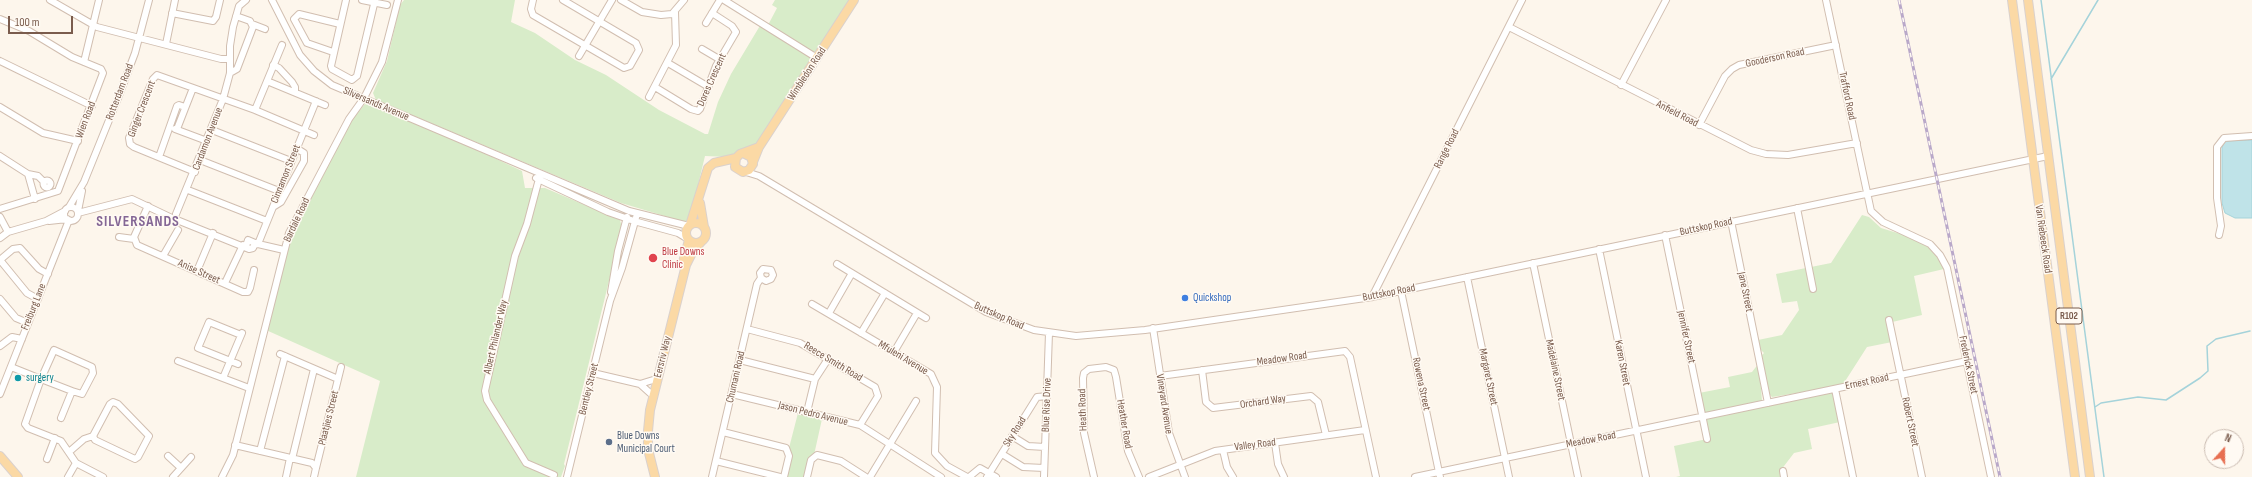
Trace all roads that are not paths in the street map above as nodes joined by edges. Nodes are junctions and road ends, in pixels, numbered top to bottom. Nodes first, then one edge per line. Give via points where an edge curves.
1 (50, 0) edge
2 (98, 0) edge
3 (149, 0) edge
4 (175, 0) edge
5 (220, 0) edge
6 (246, 0) edge
7 (272, 0) edge
8 (346, 0) edge
9 (362, 0) edge
10 (398, 0) edge
11 (533, 0) edge
12 (563, 0) edge
13 (612, 0) edge
14 (621, 0) edge
15 (684, 0) edge
16 (720, 0) edge
17 (724, 0) edge
18 (854, 0) edge
19 (1522, 0) edge
20 (1666, 0) edge
21 (1826, 0) edge
22 (2012, 0) edge
23 (2028, 0) edge
24 (374, 1) edge
25 (387, 6) dead end
26 (675, 12) junction
27 (172, 13) junction
28 (712, 13) junction
29 (236, 16) junction
30 (0, 19) edge
31 (600, 22) junction
32 (706, 23) dead end
33 (252, 24) junction
34 (340, 24) junction
35 (92, 26) junction
36 (1509, 27) junction
37 (265, 29) dead end
38 (140, 38) junction
39 (166, 44) junction
40 (282, 45) dead end
41 (1836, 45) junction
42 (585, 46) junction
43 (702, 49) dead end
44 (333, 52) junction
45 (579, 56) dead end
46 (817, 58) junction
47 (229, 59) junction
48 (719, 59) junction
49 (0, 61) edge
50 (84, 62) junction
51 (668, 63) junction
52 (273, 65) junction
53 (230, 73) junction
54 (267, 81) junction
55 (1621, 85) junction
56 (707, 86) junction
57 (655, 87) junction
58 (193, 88) junction
59 (295, 92) junction
60 (350, 93) junction
61 (649, 97) dead end
62 (364, 98) junction
63 (223, 99) junction
64 (316, 101) junction
65 (325, 105) dead end
66 (92, 106) junction
67 (0, 107) edge
68 (255, 110) junction
69 (349, 119) junction
70 (1699, 125) junction
71 (174, 128) junction
72 (212, 130) junction
73 (304, 130) junction
74 (314, 135) dead end
75 (2252, 136) edge
76 (207, 141) junction
77 (78, 142) junction
78 (1856, 143) junction
79 (759, 147) junction
80 (296, 148) junction
81 (745, 154) junction
82 (0, 156) edge
83 (2048, 156) junction
84 (159, 157) junction
85 (736, 158) junction
86 (2032, 159) junction
87 (200, 160) junction
88 (291, 161) junction
89 (719, 162) junction
90 (753, 164) junction
91 (736, 168) junction
92 (195, 172) junction
93 (746, 172) junction
94 (28, 174) junction
95 (759, 176) junction
96 (540, 177) junction
97 (44, 182) dead end
98 (84, 182) junction
99 (188, 190) junction
100 (279, 191) junction
101 (1867, 193) junction
102 (700, 198) junction
103 (36, 199) junction
104 (148, 206) junction
105 (273, 207) junction
106 (1797, 208) junction
107 (0, 209) edge
108 (67, 209) junction
109 (629, 211) junction
110 (78, 212) junction
111 (636, 214) junction
112 (0, 216) edge
113 (177, 217) junction
114 (626, 219) junction
115 (68, 220) junction
116 (46, 221) junction
117 (267, 221) junction
118 (634, 221) junction
119 (1731, 221) junction
120 (690, 226) junction
121 (704, 227) junction
122 (178, 230) dead end
123 (8, 232) junction
124 (212, 234) junction
125 (1665, 235) junction
126 (2219, 235) dead end
127 (119, 237) dead end
128 (0, 238) edge
129 (134, 239) junction
130 (689, 239) junction
131 (701, 242) junction
132 (257, 244) junction
133 (245, 246) junction
134 (1599, 249) junction
135 (284, 250) junction
136 (1940, 255) joint
137 (163, 256) junction
138 (1533, 263) junction
139 (837, 264) dead end
140 (615, 266) junction
141 (622, 268) junction
142 (254, 270) dead end
143 (196, 271) junction
144 (852, 273) junction
145 (48, 274) junction
146 (1467, 277) junction
147 (762, 278) dead end
148 (225, 283) junction
149 (1813, 289) dead end
150 (1401, 291) junction
151 (885, 293) junction
152 (1372, 297) junction
153 (0, 299) edge
154 (38, 299) junction
155 (610, 301) junction
156 (812, 304) dead end
157 (917, 312) junction
158 (829, 313) junction
159 (926, 318) dead end
160 (1889, 320) dead end
161 (28, 323) junction
162 (1153, 328) junction
163 (747, 329) junction
164 (861, 333) junction
165 (1049, 333) junction
166 (22, 339) junction
167 (0, 346) edge
168 (894, 352) junction
169 (828, 358) junction
170 (178, 360) dead end
171 (740, 360) junction
172 (230, 361) junction
173 (1967, 361) junction
174 (238, 364) dead end
175 (11, 367) junction
176 (341, 367) dead end
177 (314, 369) junction
178 (1114, 370) joint
179 (1202, 370) junction
180 (593, 373) junction
181 (1900, 375) junction
182 (1160, 376) junction
183 (223, 378) junction
184 (41, 379) junction
185 (338, 379) junction
186 (815, 379) junction
187 (653, 380) junction
188 (640, 384) junction
189 (249, 388) junction
190 (1834, 389) junction
191 (1, 390) edge
192 (72, 391) junction
193 (650, 393) junction
194 (732, 394) junction
195 (1047, 396) junction
196 (916, 401) dead end
197 (1768, 403) junction
198 (807, 412) junction
199 (61, 418) dead end
200 (1703, 418) junction
201 (860, 425) junction
202 (1365, 430) junction
203 (1636, 431) junction
204 (723, 432) junction
205 (93, 436) junction
206 (1012, 436) junction
207 (1326, 436) junction
208 (55, 438) junction
209 (1707, 439) dead end
210 (1275, 443) junction
211 (890, 444) junction
212 (1571, 444) junction
213 (235, 445) junction
214 (1045, 447) junction
215 (1223, 450) junction
216 (260, 451) junction
217 (69, 452) junction
218 (1002, 454) junction
219 (0, 456) edge
220 (168, 456) dead end
221 (191, 457) dead end
222 (291, 458) junction
223 (1505, 458) junction
224 (47, 459) dead end
225 (716, 461) junction
226 (76, 463) junction
227 (1180, 465) junction
228 (181, 468) junction
229 (1044, 468) junction
230 (315, 472) edge
231 (1439, 474) edge
232 (554, 475) dead end
233 (989, 475) edge
234 (100, 476) edge
235 (18, 477) edge
236 (68, 477) edge
237 (173, 477) edge
238 (222, 477) edge
239 (286, 477) edge
240 (567, 477) edge
241 (651, 477) edge
242 (655, 477) edge
243 (712, 477) edge
244 (780, 477) edge
245 (784, 477) edge
246 (807, 477) edge
247 (866, 477) edge
248 (870, 477) edge
249 (941, 477) edge
250 (968, 477) edge
251 (996, 477) edge
252 (1044, 477) edge
253 (1094, 477) edge
254 (1139, 477) edge
255 (1149, 477) edge
256 (1185, 477) edge
257 (1233, 477) edge
258 (1284, 477) edge
259 (1376, 477) edge
260 (1415, 477) edge
261 (1509, 477) edge
262 (1578, 477) edge
263 (1646, 477) edge
264 (1853, 477) edge
265 (1922, 477) edge
266 (1991, 477) edge
267 (2075, 477) edge
268 (2090, 477) edge

1 - 35 street
2 - 35 street
3 - 38 street, Rotterdam Road
4 - 27 street
5 - 27 street via 213,21
6 - 29 street, Cardamon Avenue via 239,5
7 - 60 street, Silversands Avenue via 295,46 307,63 332,85
8 - 34 street
9 - 24 street
10 - 62 street, Bardale Road via 386,54
11 - 42 street via 533,15
12 - 31 street
13 - 31 street
14 - 26 street via 649,14
15 - 26 street
16 - 28 street
17 - 46 street
18 - 46 main road, Wimbledon Road
19 - 36 street, Range Road
20 - 55 street
21 - 41 street, Trafford Road
22 - 86 main road, Van Riebeeck Road / R102
23 - 83 main road, Van Riebeeck Road / R102
24 - 25 street
24 - 44 street via 356,78 347,79 331,67
26 - 51 street via 676,45
27 - 39 street
28 - 32 street
28 - 48 street, Dores Crescent via 735,30
29 - 33 street
29 - 47 street, Cardamon Avenue
30 - 50 street via 29,31 47,44
31 - 42 street
31 - 42 street via 638,45 633,62 628,68 624,68
33 - 37 street
33 - 53 street, Cardamon Avenue via 253,31 237,69
34 - 44 street
34 - 44 street via 299,14 294,19 307,43
35 - 38 street
35 - 50 street
36 - 55 street, Anfield Road
36 - 152 street, Range Road
38 - 39 street
38 - 98 street, Rotterdam Road
39 - 47 street via 223,60
40 - 52 street
41 - 70 street, Gooderson Road via 1739,65 1732,69 1725,76
41 - 78 street, Trafford Road
42 - 45 street
43 - 48 street
46 - 79 main road, Wimbledon Road
47 - 53 street, Cardamon Avenue
48 - 56 street, Dores Crescent
49 - 66 street
50 - 66 street, Wien Road via 103,72
51 - 56 street
51 - 57 street
52 - 54 street
52 - 59 street via 292,82
53 - 63 street, Cardamon Avenue
54 - 59 street
54 - 68 street
55 - 70 street, Anfield Road
56 - 57 street, Dores Crescent via 700,109 694,111
57 - 61 street
58 - 63 street, Ginger Crescent
58 - 71 street
58 - 84 street, Ginger Crescent via 160,75 153,79 129,141 134,147
59 - 64 street
60 - 62 street, Silversands Avenue
60 - 69 street via 355,103
62 - 69 street, Bardale Road
62 - 96 street, Silversands Avenue
63 - 68 street, Ginger Crescent
63 - 72 street, Cardamon Avenue
64 - 65 street
64 - 73 street, Cinnamon Street
66 - 77 street, Wien Road
67 - 77 street via 43,133
68 - 73 street, Ginger Crescent
69 - 135 street, Bardale Road via 291,229
70 - 78 street, Anfield Road via 1744,147 1766,154 1788,155
71 - 76 street
71 - 84 street
72 - 76 street, Cardamon Avenue
72 - 88 street
73 - 74 street, Ginger Crescent
73 - 80 street, Cinnamon Street
75 - 126 street via 2224,138 2217,146 2217,198 2222,226
76 - 87 street, Cardamon Avenue
77 - 103 street, Wien Road via 58,191
78 - 101 street, Trafford Road
79 - 81 main road
79 - 90 main road, Wimbledon Road
80 - 88 street, Cinnamon Street
80 - 105 street via 304,153 304,161 281,202
81 - 85 main road
81 - 90 main road via 750,156
82 - 94 street
83 - 86 street, Buttskop Road
83 - 268 main road, Van Riebeeck Road / R102
84 - 92 street, Ginger Crescent
85 - 89 main road
85 - 91 main road
86 - 101 street, Buttskop Road
86 - 267 main road, Van Riebeeck Road / R102
87 - 92 street, Cardamon Avenue
87 - 100 street
88 - 100 street, Cinnamon Street
89 - 91 main road
89 - 102 main road via 708,168
90 - 93 main road
90 - 95 street, Buttskop Road
91 - 93 main road via 740,172
92 - 99 street, Cardamon Avenue
93 - 95 street, Buttskop Road
94 - 97 street via 39,176
94 - 103 street
95 - 165 street, Buttskop Road via 986,312 1022,327
96 - 109 street, Silversands Avenue
96 - 114 street, Silversands Avenue
96 - 232 street, Albert Philander Way via 515,256 485,391 487,400 526,463
98 - 108 street, Rotterdam Road
98 - 110 street, Rotterdam Road
99 - 113 street, Cardamon Avenue
99 - 117 street
100 - 105 street, Cinnamon Street
101 - 106 street, Buttskop Road
101 - 136 street, Trafford Road via 1871,211 1877,218 1926,241
102 - 120 main road
102 - 121 main road
103 - 107 street, Wien Road
104 - 110 street via 130,198
104 - 113 street
104 - 129 street
105 - 117 street, Cinnamon Street
106 - 119 street, Buttskop Road
106 - 149 street
108 - 110 street via 74,207
108 - 115 street
108 - 116 street
109 - 111 street, Silversands Avenue
109 - 114 street, Bentley Street
110 - 115 street via 76,219
111 - 118 street, Bentley Street
111 - 120 street, Silversands Avenue
112 - 123 street
113 - 124 street
114 - 118 street, Silversands Avenue
114 - 140 street, Bentley Street
115 - 116 street
115 - 145 street, Freiburg Lane
116 - 123 street
117 - 132 street, Cinnamon Street
118 - 130 street, Silversands Avenue via 678,233
118 - 141 street, Bentley Street
119 - 125 street, Buttskop Road
119 - 197 street, Jane Street
120 - 121 main road via 697,223
120 - 130 main road via 686,233
121 - 131 main road via 706,235
122 - 137 street
123 - 128 street
124 - 133 street
124 - 143 street
125 - 134 street, Buttskop Road
125 - 200 street, Jennifer Street
127 - 129 street, Anise Street
129 - 137 street, Anise Street via 138,245
130 - 131 main road
130 - 187 main road, Eersriv Way
131 - 242 main road, Eersriv Way via 686,265 650,410 648,449
132 - 133 street via 249,240
132 - 135 street
133 - 148 street
134 - 138 street, Buttskop Road
134 - 203 street, Karen Street
135 - 189 street, Bardale Road
136 - 173 street, Frederick Street via 1947,268
137 - 143 street, Anise Street
138 - 146 street, Buttskop Road
138 - 212 street, Madelaine Street
139 - 144 street
140 - 141 street
140 - 155 street, Bentley Street
141 - 155 street, Bentley Street
142 - 148 street, Anise Street via 248,292
143 - 148 street, Anise Street
144 - 151 street
144 - 158 street
145 - 154 street, Freiburg Lane
145 - 154 street via 40,270 20,248 13,249 0,260 27,293
146 - 150 street, Buttskop Road
146 - 223 street, Margaret Street
147 - 163 street, Chumani Road via 757,284
150 - 152 street, Buttskop Road
150 - 231 street, Rowena Street
151 - 157 street
151 - 164 street
152 - 162 street, Buttskop Road
153 - 161 street via 16,318
154 - 161 street, Freiburg Lane
155 - 180 street, Bentley Street
156 - 158 street, Mfuleni Avenue
157 - 159 street
157 - 168 street
158 - 164 street, Mfuleni Avenue
160 - 181 street, Robert Street
161 - 166 street, Freiburg Lane
162 - 165 street, Buttskop Road via 1095,336
162 - 182 street, Vineyard Avenue
163 - 169 street, Reece Smith Road via 796,341
163 - 171 street, Chumani Road
164 - 168 street, Mfuleni Avenue
165 - 195 street, Blue Rise Drive
166 - 167 street via 12,337
166 - 175 street, Freiburg Lane
168 - 250 street, Mfuleni Avenue via 929,372 935,379 935,453 947,466
169 - 186 street
169 - 201 street, Reece Smith Road via 877,389 878,396
170 - 183 street
171 - 186 street
171 - 194 street, Chumani Road
172 - 172 street via 242,334 207,323 198,348
172 - 174 street
172 - 183 street
173 - 181 street, Ernest Road
173 - 266 street, Frederick Street
175 - 184 street
175 - 191 street, Freiburg Lane
176 - 185 street, Plaatjies Street
177 - 185 street
177 - 216 street via 282,355
177 - 222 street
178 - 253 street, Heath Road via 1106,367 1089,369 1083,378 1084,433
178 - 254 street, Heather Road via 1128,451
179 - 182 street, Meadow Road
179 - 202 street, Meadow Road via 1345,351 1350,357
179 - 207 street, Orchard Way via 1206,402 1213,408 1311,396 1318,402
180 - 188 street
180 - 240 street, Bentley Street
181 - 190 street, Ernest Road
181 - 265 street, Robert Street
182 - 227 street, Vineyard Avenue via 1169,433
183 - 189 street
184 - 192 street
184 - 192 street via 52,352 57,350 94,370 82,394
184 - 208 street via 25,424 28,428
185 - 230 street, Plaatjies Street
186 - 198 street
187 - 188 street
187 - 193 main road, Eersriv Way
188 - 193 street
189 - 213 street, Bardale Road
190 - 197 street, Ernest Road
190 - 264 street
192 - 199 street
193 - 241 main road, Eersriv Way via 644,438
194 - 198 street, Jason Pedro Avenue
194 - 204 street, Chumani Road
195 - 206 street, Sky Road via 1037,397
195 - 214 street, Blue Rise Drive
196 - 211 street
197 - 200 street, Meadow Road
198 - 201 street, Jason Pedro Avenue
200 - 203 street, Meadow Road
200 - 209 street, Jennifer Street
201 - 211 street, Jason Pedro Avenue
202 - 207 street, Valley Road
202 - 259 street, Meadow Road
203 - 212 street, Meadow Road
203 - 263 street, Karen Street
204 - 225 street, Chumani Road
204 - 245 street via 786,448 789,456
205 - 205 street via 110,404 115,402 149,436 135,459 95,440
205 - 217 street via 84,439
206 - 214 street via 1028,446
206 - 218 street, Sky Road
207 - 210 street, Valley Road
208 - 217 street via 63,443
208 - 224 street
210 - 215 street, Valley Road
210 - 258 street via 1277,461
211 - 248 street
211 - 249 street, Jason Pedro Avenue
212 - 223 street, Meadow Road
212 - 262 street, Madelaine Street
213 - 216 street
213 - 238 street, Bardale Road via 231,462
214 - 229 street, Blue Rise Drive
215 - 227 street, Valley Road
215 - 257 street via 1227,467
216 - 222 street
217 - 226 street
218 - 229 street via 1023,467
218 - 233 street, Sky Road
219 - 235 main road
220 - 228 street
221 - 228 street
222 - 230 street via 312,463
222 - 239 street
223 - 231 street, Meadow Road
223 - 261 street, Margaret Street
225 - 243 street, Chumani Road
225 - 244 street
226 - 234 street
226 - 236 street
227 - 255 street, Valley Road
227 - 256 street, Vineyard Avenue
228 - 237 street
229 - 252 street, Blue Rise Drive
231 - 260 street, Meadow Road
233 - 250 street, Mfuleni Avenue via 980,468
233 - 251 street
246 - 247 street via 811,460 817,455 841,462

